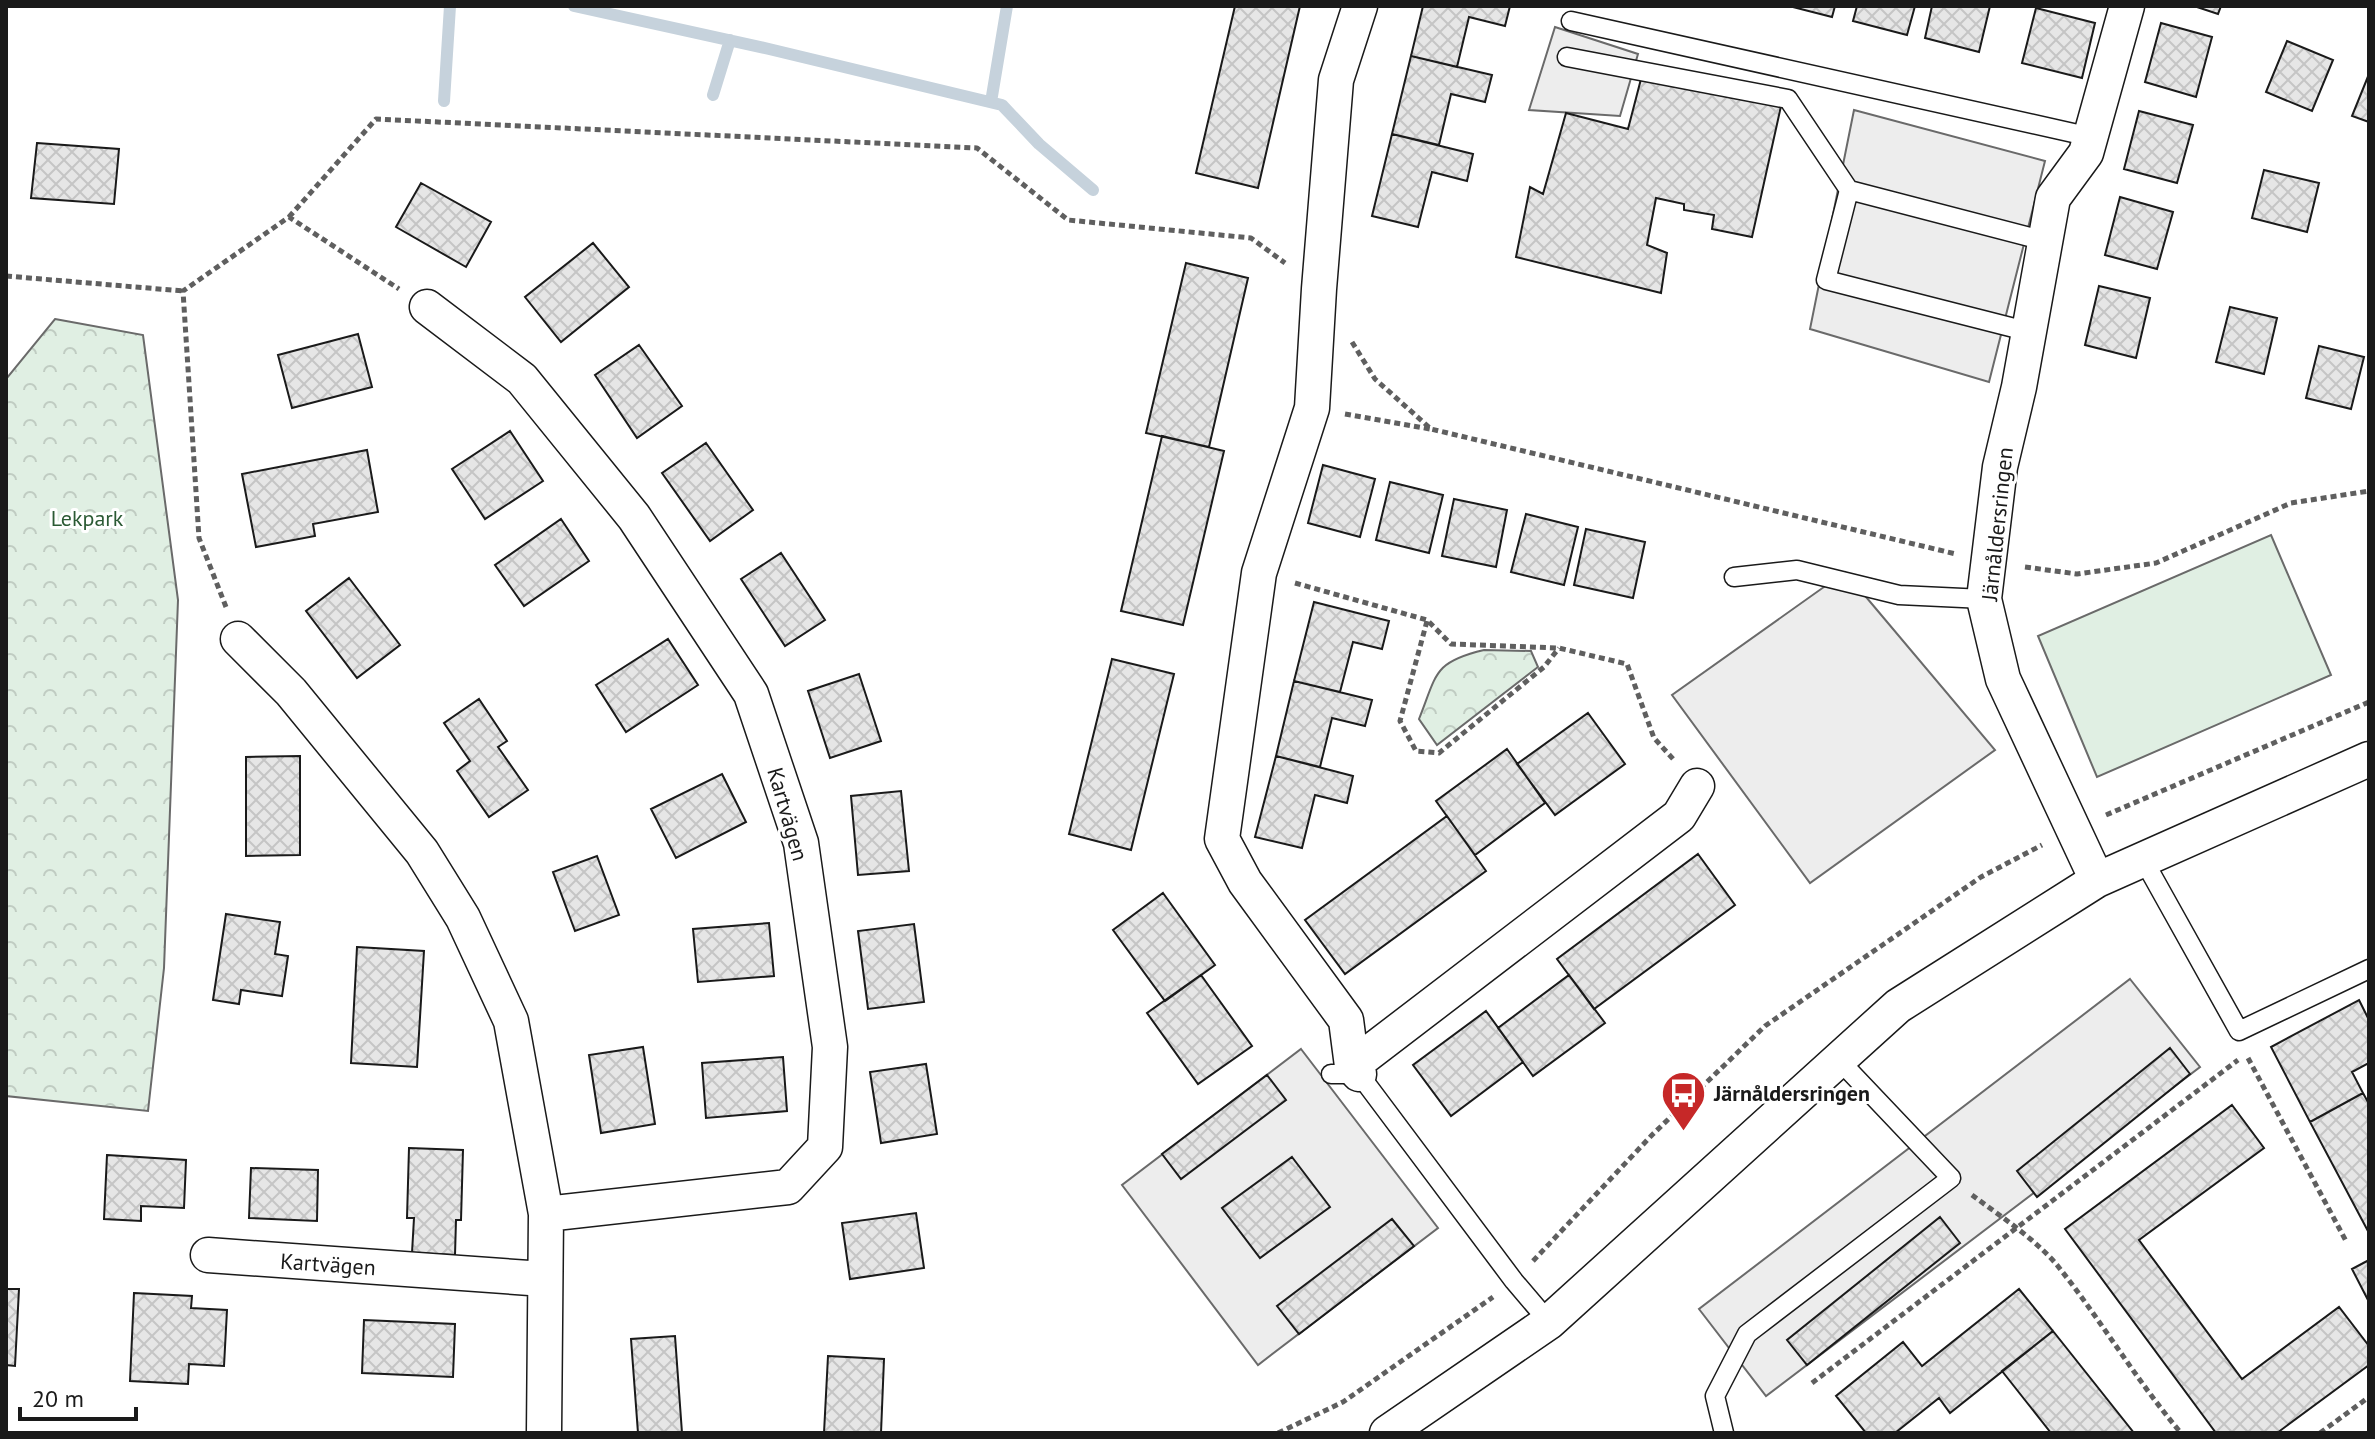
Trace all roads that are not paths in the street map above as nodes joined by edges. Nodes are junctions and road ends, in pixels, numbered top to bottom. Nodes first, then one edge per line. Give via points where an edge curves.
1 (1360, 6) edge
2 (2127, 6) edge
3 (1571, 21) dead end
4 (1567, 57) dead end
5 (2091, 137) junction
6 (1849, 190) junction
7 (2045, 241) junction
8 (427, 307) road end
9 (2030, 332) junction
10 (1734, 577) dead end
11 (1984, 599) junction
12 (238, 639) road end
13 (2369, 759) edge
14 (1697, 786) road end
15 (2143, 859) junction
16 (2097, 880) junction
17 (2369, 969) edge
18 (1839, 1060) junction
19 (1347, 1071) junction
20 (546, 1214) junction
21 (208, 1255) dead end
22 (544, 1279) junction
23 (1549, 1322) junction
24 (544, 1433) edge
25 (1387, 1433) edge
26 (1724, 1433) edge

1 - 19 street via 1336,80 1312,408 1259,573 1222,839 1245,882 1346,1020
2 - 5 street
3 - 5 lane
4 - 6 lane via 1788,99
5 - 7 street, Järnåldersringen via 2086,153 2053,198
6 - 7 lane
6 - 9 lane via 1826,280
7 - 9 street, Järnåldersringen
8 - 20 street, Kartvägen via 522,379 634,517 751,694 801,843 830,1047 825,1147 788,1187
9 - 11 street, Järnåldersringen via 2000,467
10 - 11 lane via 1797,570 1899,595
11 - 16 street, Järnåldersringen via 2003,679
12 - 20 street via 291,692 422,852 463,918 511,1021
13 - 15 street
14 - 19 street via 1679,816
15 - 16 street
15 - 17 lane via 2239,1031
16 - 18 street via 1898,1006
18 - 23 street
18 - 26 lane via 1951,1178 1747,1334 1715,1396
19 - 23 lane
20 - 22 street
21 - 22 street, Kartvägen
22 - 24 street
23 - 25 street

